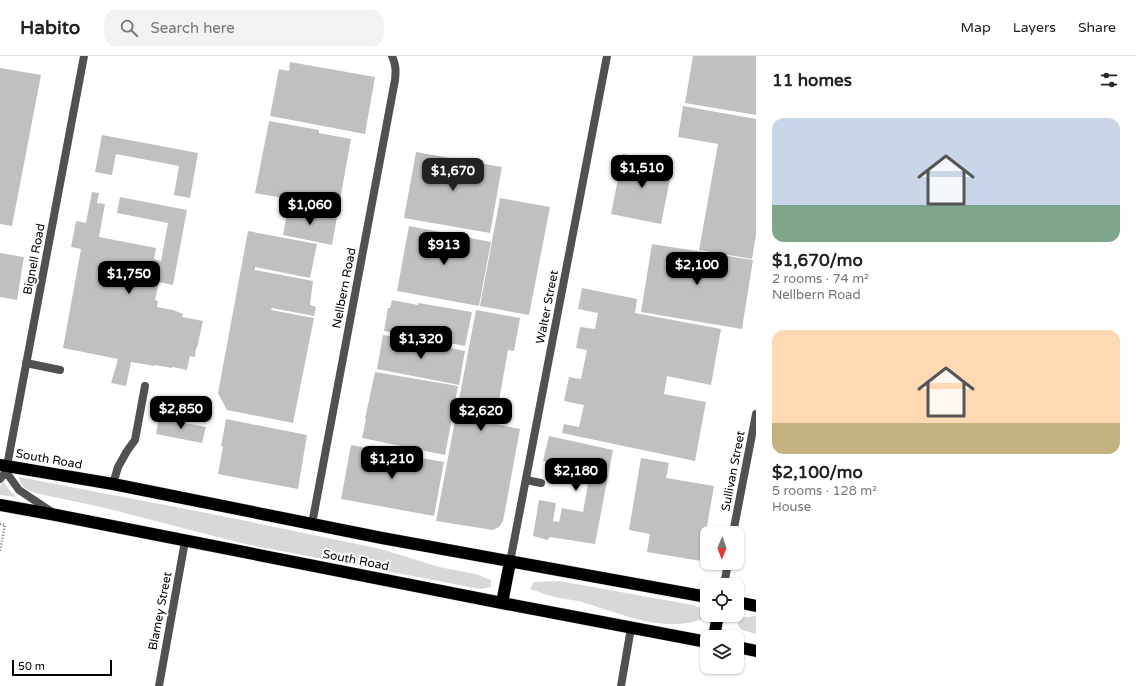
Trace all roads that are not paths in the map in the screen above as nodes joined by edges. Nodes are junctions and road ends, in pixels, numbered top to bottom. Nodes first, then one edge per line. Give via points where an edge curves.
1 (83, 56) edge
2 (392, 56) edge
3 (607, 56) edge
4 (26, 363) junction
5 (60, 370) dead end
6 (146, 386) dead end
7 (756, 414) edge
8 (3, 471) edge
9 (526, 480) junction
10 (541, 483) dead end
11 (113, 484) junction
12 (0, 505) edge
13 (56, 515) junction
14 (312, 524) junction
15 (734, 526) edge
16 (186, 541) junction
17 (510, 562) junction
18 (700, 596) edge
19 (502, 603) junction
20 (744, 603) edge
21 (756, 606) edge
22 (631, 628) junction
23 (700, 641) edge
24 (744, 648) edge
25 (756, 651) edge
26 (159, 686) edge
27 (621, 686) edge

1 - 4 street, Bignell Road
2 - 14 street, Nellbern Road via 396,70 395,80
3 - 9 street, Walter Street
4 - 5 street
4 - 8 street, Bignell Road
6 - 11 street via 135,440 118,467
7 - 15 street, Sullivan Street
8 - 11 highway, South Road
8 - 13 street via 19,490
9 - 10 street
9 - 17 street, Walter Street
11 - 14 highway, South Road
12 - 13 highway, South Road
13 - 16 highway, South Road
14 - 17 highway, South Road
16 - 19 highway, South Road
16 - 26 street, Blamey Street
17 - 18 highway, South Road
17 - 19 highway
19 - 22 highway, South Road
20 - 21 highway
22 - 23 highway, South Road
22 - 27 street
24 - 25 highway

